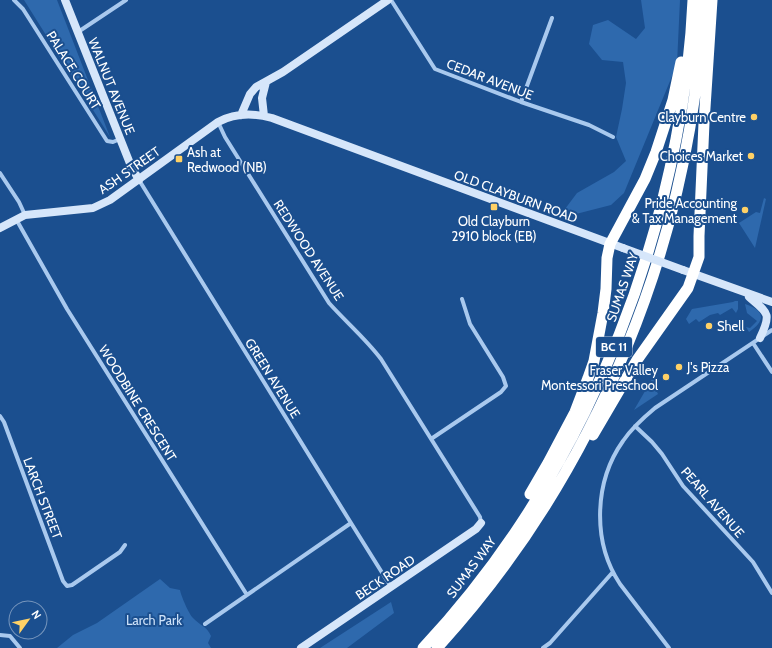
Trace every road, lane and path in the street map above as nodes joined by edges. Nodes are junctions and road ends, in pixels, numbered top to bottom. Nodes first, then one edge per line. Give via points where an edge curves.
1 (14, 0) edge
2 (65, 0) edge
3 (126, 0) edge
4 (390, 0) edge
5 (687, 0) edge
6 (693, 0) edge
7 (704, 0) edge
8 (712, 0) edge
9 (552, 18) dead end
10 (78, 32) junction
11 (266, 82) junction
12 (521, 102) junction
13 (251, 114) joint
14 (241, 115) junction
15 (264, 116) junction
16 (218, 122) junction
17 (613, 137) dead end
18 (120, 139) junction
19 (0, 173) edge
20 (139, 180) junction
21 (25, 215) junction
22 (16, 219) junction
23 (0, 228) edge
24 (610, 244) junction
25 (688, 272) junction
26 (745, 294) junction
27 (462, 299) dead end
28 (772, 302) edge
29 (772, 330) edge
30 (760, 338) junction
31 (753, 343) junction
32 (772, 372) edge
33 (0, 416) edge
34 (635, 426) junction
35 (431, 439) junction
36 (351, 523) junction
37 (481, 524) joint
38 (125, 545) dead end
39 (612, 573) junction
40 (496, 577) junction
41 (391, 587) junction
42 (772, 593) edge
43 (247, 595) junction
44 (448, 620) junction
45 (205, 624) dead end
46 (0, 635) edge
47 (20, 648) edge
48 (301, 648) edge
49 (423, 648) edge
50 (437, 648) edge
51 (543, 648) edge
52 (669, 648) edge

1 - 18 street, PALACE COURT via 23,9 107,141
2 - 10 main road, WALNUT AVENUE
3 - 10 street
4 - 11 main road
4 - 12 street, CEDAR AVENUE via 435,69
5 - 24 highway via 678,77 666,126 645,179
6 - 44 highway, SUMAS WAY / BC 11 via 683,102 669,177 647,259 620,334 585,412 551,475 507,543
7 - 40 highway, SUMAS WAY / BC 11 via 699,66 687,142 668,226 644,302 610,385 573,459 535,521
8 - 25 highway via 699,257
9 - 12 street
10 - 18 main road, WALNUT AVENUE
11 - 14 main road via 250,94
11 - 15 main road via 262,98
12 - 17 street, CEDAR AVENUE via 589,125
13 - 14 main road, ASH STREET
13 - 15 main road, OLD CLAYBURN ROAD
14 - 16 main road, ASH STREET
15 - 24 main road, OLD CLAYBURN ROAD
16 - 20 main road, ASH STREET
16 - 35 street, REDWOOD AVENUE via 329,303 375,351
18 - 20 main road, WALNUT AVENUE
19 - 21 street
20 - 21 main road, ASH STREET via 110,200 93,208
20 - 36 street, GREEN AVENUE
21 - 22 main road, ASH STREET
22 - 23 main road, ASH STREET
22 - 43 street, WOODBINE CRESCENT via 67,309
24 - 25 main road, OLD CLAYBURN ROAD, bridge
24 - 44 highway via 599,337 582,395 537,483
25 - 26 main road, OLD CLAYBURN ROAD
25 - 40 highway via 688,288 625,379 554,502 512,561
26 - 28 main road, OLD CLAYBURN ROAD
26 - 30 main road via 767,314 767,323
27 - 35 street via 470,324 506,386 501,392
29 - 30 street
30 - 31 street
31 - 32 street
31 - 34 street via 655,408
33 - 38 street, LARCH STREET via 67,586 120,552
34 - 39 street via 616,453 604,482 601,498 600,528 606,559
34 - 42 street, PEARL AVENUE via 662,454 683,486 753,562
35 - 37 street, REDWOOD AVENUE via 480,517
36 - 41 street, GREEN AVENUE
36 - 43 street
37 - 41 main road, BECK ROAD
39 - 51 street
39 - 52 street
40 - 50 highway, SUMAS WAY / BC 11
41 - 48 main road, BECK ROAD
43 - 45 street
44 - 49 highway, SUMAS WAY / BC 11
46 - 47 street via 10,636

